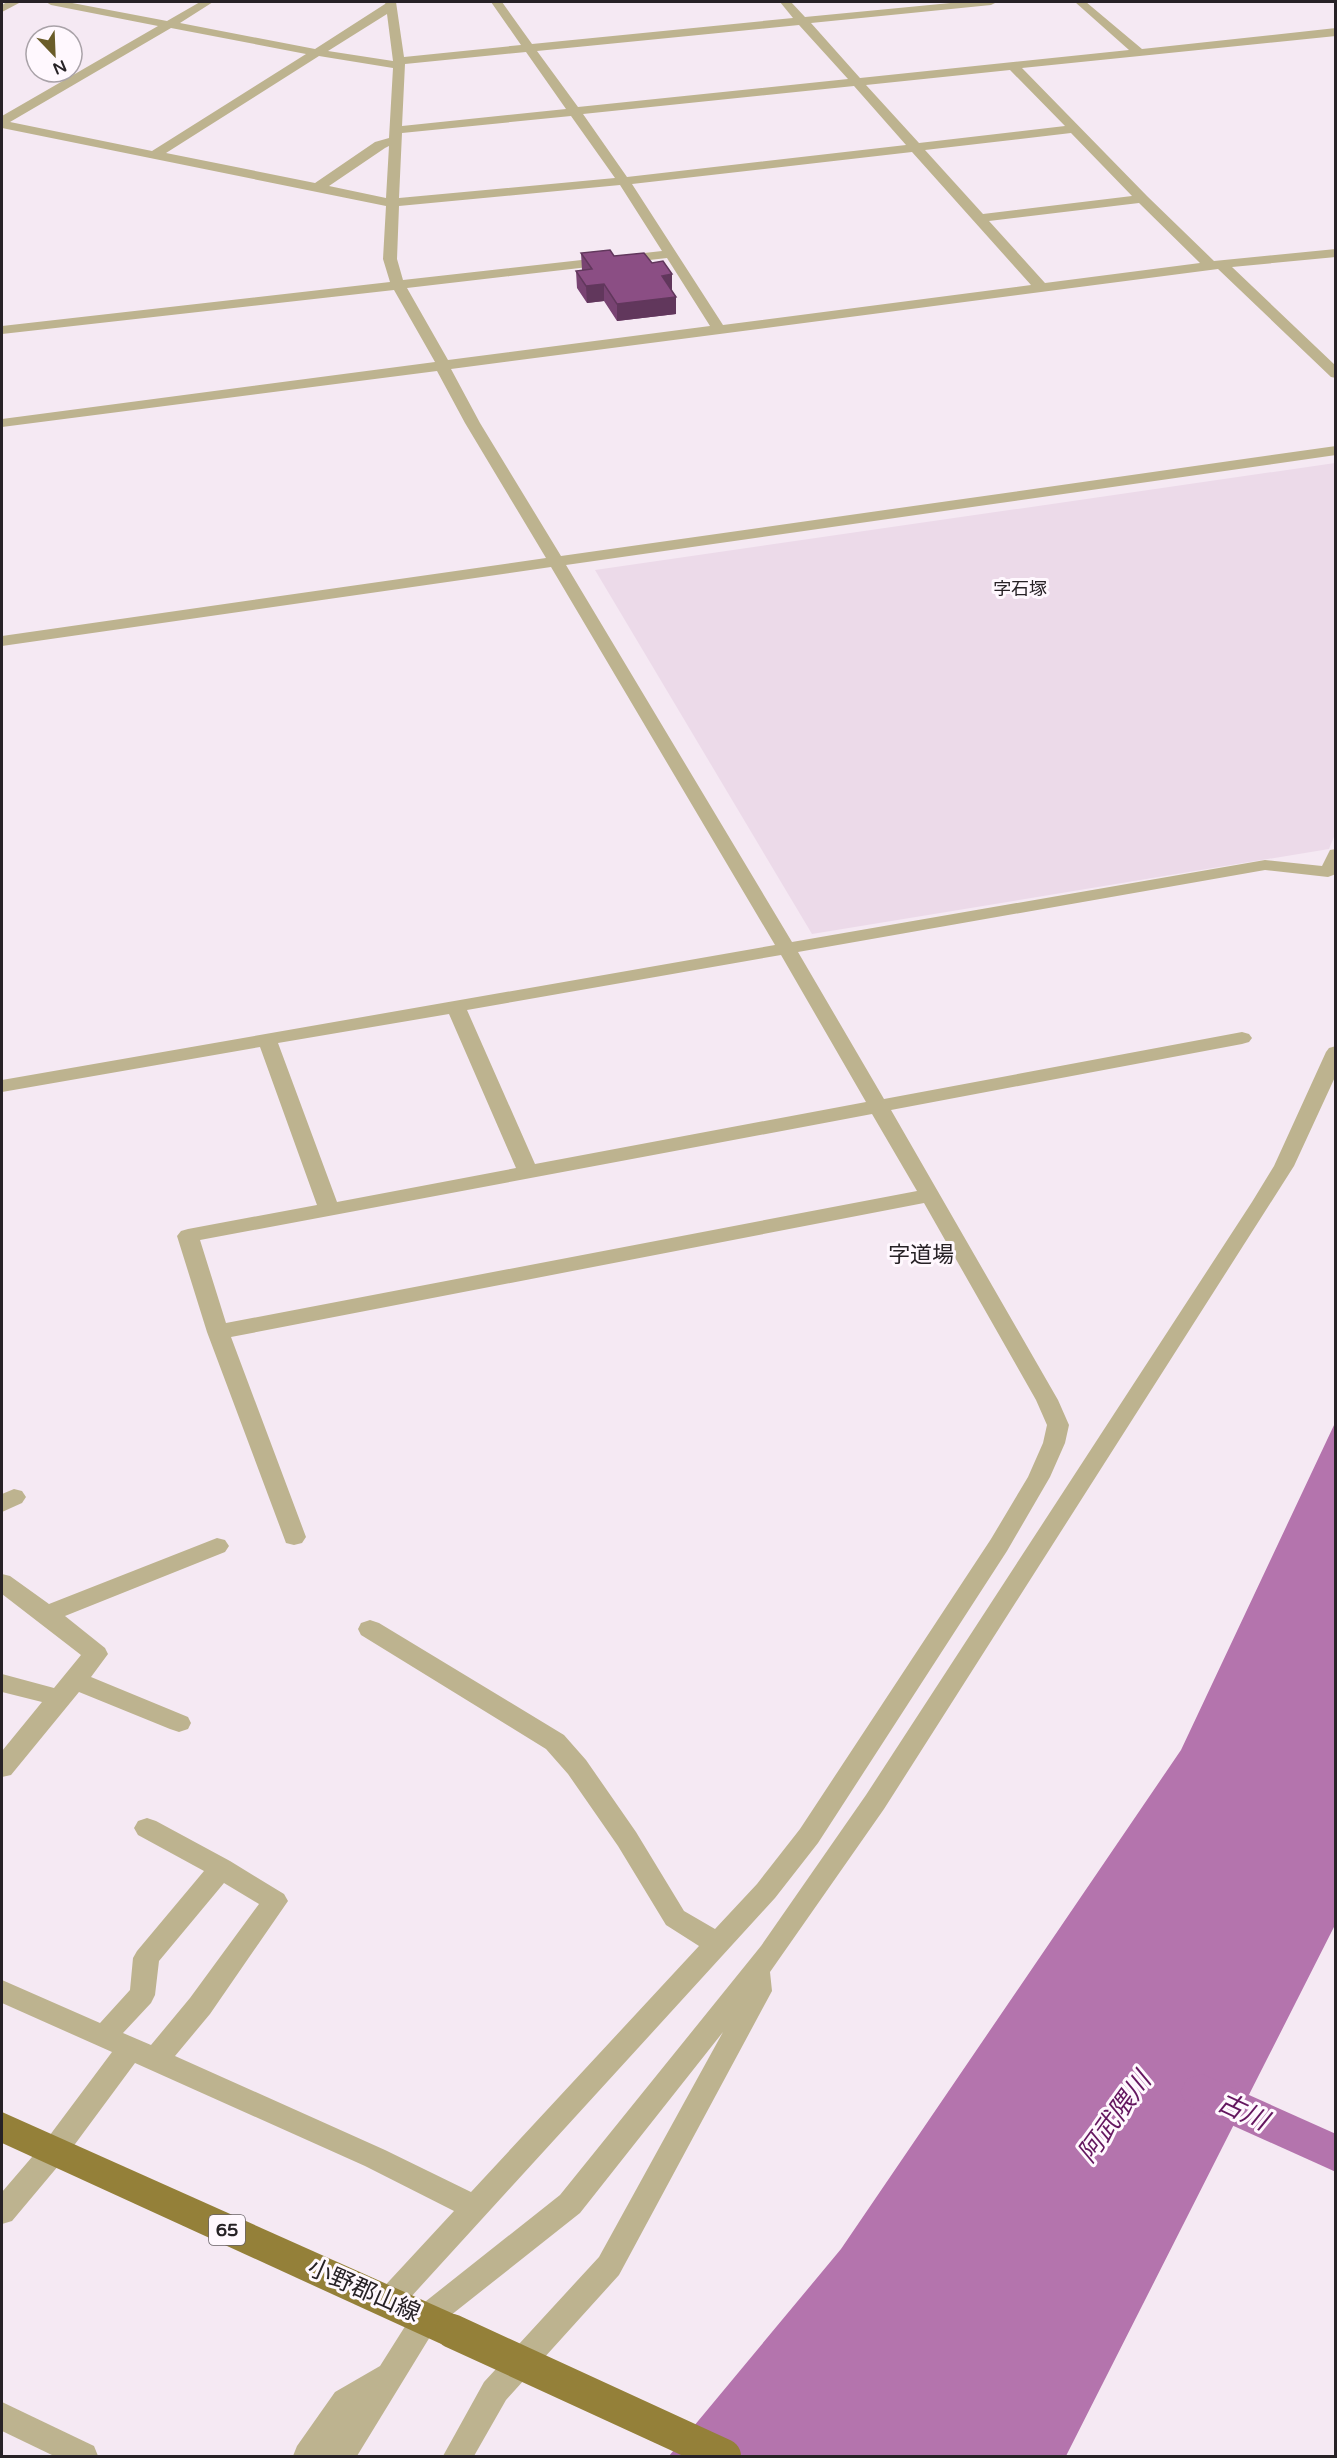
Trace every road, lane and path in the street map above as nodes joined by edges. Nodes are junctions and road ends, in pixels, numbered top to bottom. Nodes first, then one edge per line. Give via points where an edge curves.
1 (15, 2) edge
2 (51, 2) edge
3 (208, 2) edge
4 (496, 2) edge
5 (785, 2) edge
6 (991, 2) edge
7 (1080, 2) edge
8 (391, 4) edge
9 (2, 9) edge
10 (802, 21) junction
11 (169, 24) junction
12 (1335, 32) edge
13 (529, 49) junction
14 (317, 52) junction
15 (1139, 52) junction
16 (399, 63) junction
17 (1012, 65) junction
18 (859, 81) junction
19 (573, 111) junction
20 (2, 123) edge
21 (1075, 129) junction
22 (396, 135) junction
23 (918, 148) junction
24 (154, 155) junction
25 (624, 181) junction
26 (317, 189) junction
27 (1142, 200) junction
28 (393, 203) junction
29 (981, 219) junction
30 (1335, 253) edge
31 (670, 254) junction
32 (1216, 265) junction
33 (398, 285) junction
34 (1042, 288) junction
35 (2, 330) edge
36 (719, 330) junction
37 (442, 366) junction
38 (1335, 374) edge
39 (2, 423) edge
40 (1335, 450) edge
41 (557, 561) junction
42 (2, 641) edge
43 (1335, 854) edge
44 (786, 949) junction
45 (456, 1006) junction
46 (1242, 1038) dead end
47 (267, 1039) junction
48 (1335, 1052) edge
49 (2, 1086) edge
50 (877, 1107) junction
51 (528, 1172) junction
52 (930, 1195) junction
53 (329, 1209) junction
54 (218, 1332) junction
55 (294, 1537) dead end
56 (217, 1546) dead end
57 (2, 1582) edge
58 (47, 1614) junction
59 (370, 1629) dead end
60 (2, 1683) edge
61 (67, 1689) junction
62 (179, 1723) dead end
63 (2, 1768) edge
64 (147, 1828) dead end
65 (221, 1868) junction
66 (717, 1944) junction
67 (757, 1970) junction
68 (2, 1991) edge
69 (104, 2037) junction
70 (143, 2054) junction
71 (2, 2127) edge
72 (54, 2151) junction
73 (474, 2206) junction
74 (2, 2212) edge
75 (389, 2301) junction
76 (439, 2325) junction
77 (394, 2372) junction
78 (2, 2416) edge
79 (83, 2457) edge
80 (308, 2457) edge
81 (340, 2457) edge
82 (458, 2457) edge
83 (724, 2457) edge

1 - 9 street
2 - 11 street
3 - 11 street
4 - 13 street
5 - 10 street
6 - 10 street
7 - 15 street
8 - 14 street
8 - 16 street
10 - 13 street
10 - 18 street
11 - 14 street
11 - 20 street
12 - 15 street
13 - 16 street
13 - 19 street
14 - 16 street via 367,62
14 - 24 street
15 - 17 street
16 - 22 street
17 - 18 street
17 - 21 street
18 - 19 street
18 - 23 street
19 - 22 street
19 - 25 street
20 - 24 street
21 - 23 street
21 - 27 street
22 - 26 street
22 - 28 street
23 - 25 street
23 - 29 street
24 - 26 street
25 - 28 street
25 - 31 street
26 - 28 street
27 - 29 street
27 - 32 street
28 - 33 street via 390,259
29 - 34 street
30 - 32 street
31 - 33 street
31 - 36 street
32 - 34 street
32 - 38 street
33 - 35 street
33 - 37 street
34 - 36 street
36 - 37 street
37 - 39 street
37 - 41 street via 529,521
40 - 41 street
41 - 42 street
41 - 44 street
43 - 44 street via 1328,872 1265,865
44 - 45 street
44 - 50 street
45 - 47 street
45 - 51 street
46 - 50 street
47 - 49 street
47 - 53 street
48 - 67 street via 1284,1166 1262,1202 875,1803
50 - 51 street
50 - 52 street
51 - 53 street
52 - 54 street
52 - 66 street via 1047,1400 1058,1425 1054,1443 999,1545 809,1836
53 - 54 street via 188,1236
54 - 55 street
56 - 58 street
57 - 58 street
58 - 61 street via 96,1654
59 - 66 street via 555,1742 627,1839 675,1917
60 - 61 street
61 - 62 street
61 - 63 street
64 - 65 street
65 - 69 street via 146,1958 142,1995
65 - 70 street via 275,1901 200,2006
66 - 73 street
67 - 76 street via 570,2204
67 - 82 street via 759,1991 609,2266 495,2391
68 - 69 street
69 - 70 street
70 - 72 street
70 - 73 street
71 - 72 main road, 小野郡山線 / 65
72 - 74 street
72 - 75 main road, 小野郡山線 / 65
73 - 75 street
75 - 76 main road, 小野郡山線 / 65
76 - 77 street
76 - 83 main road, 小野郡山線 / 65, bridge
77 - 80 street via 346,2402
77 - 81 street
78 - 79 street

